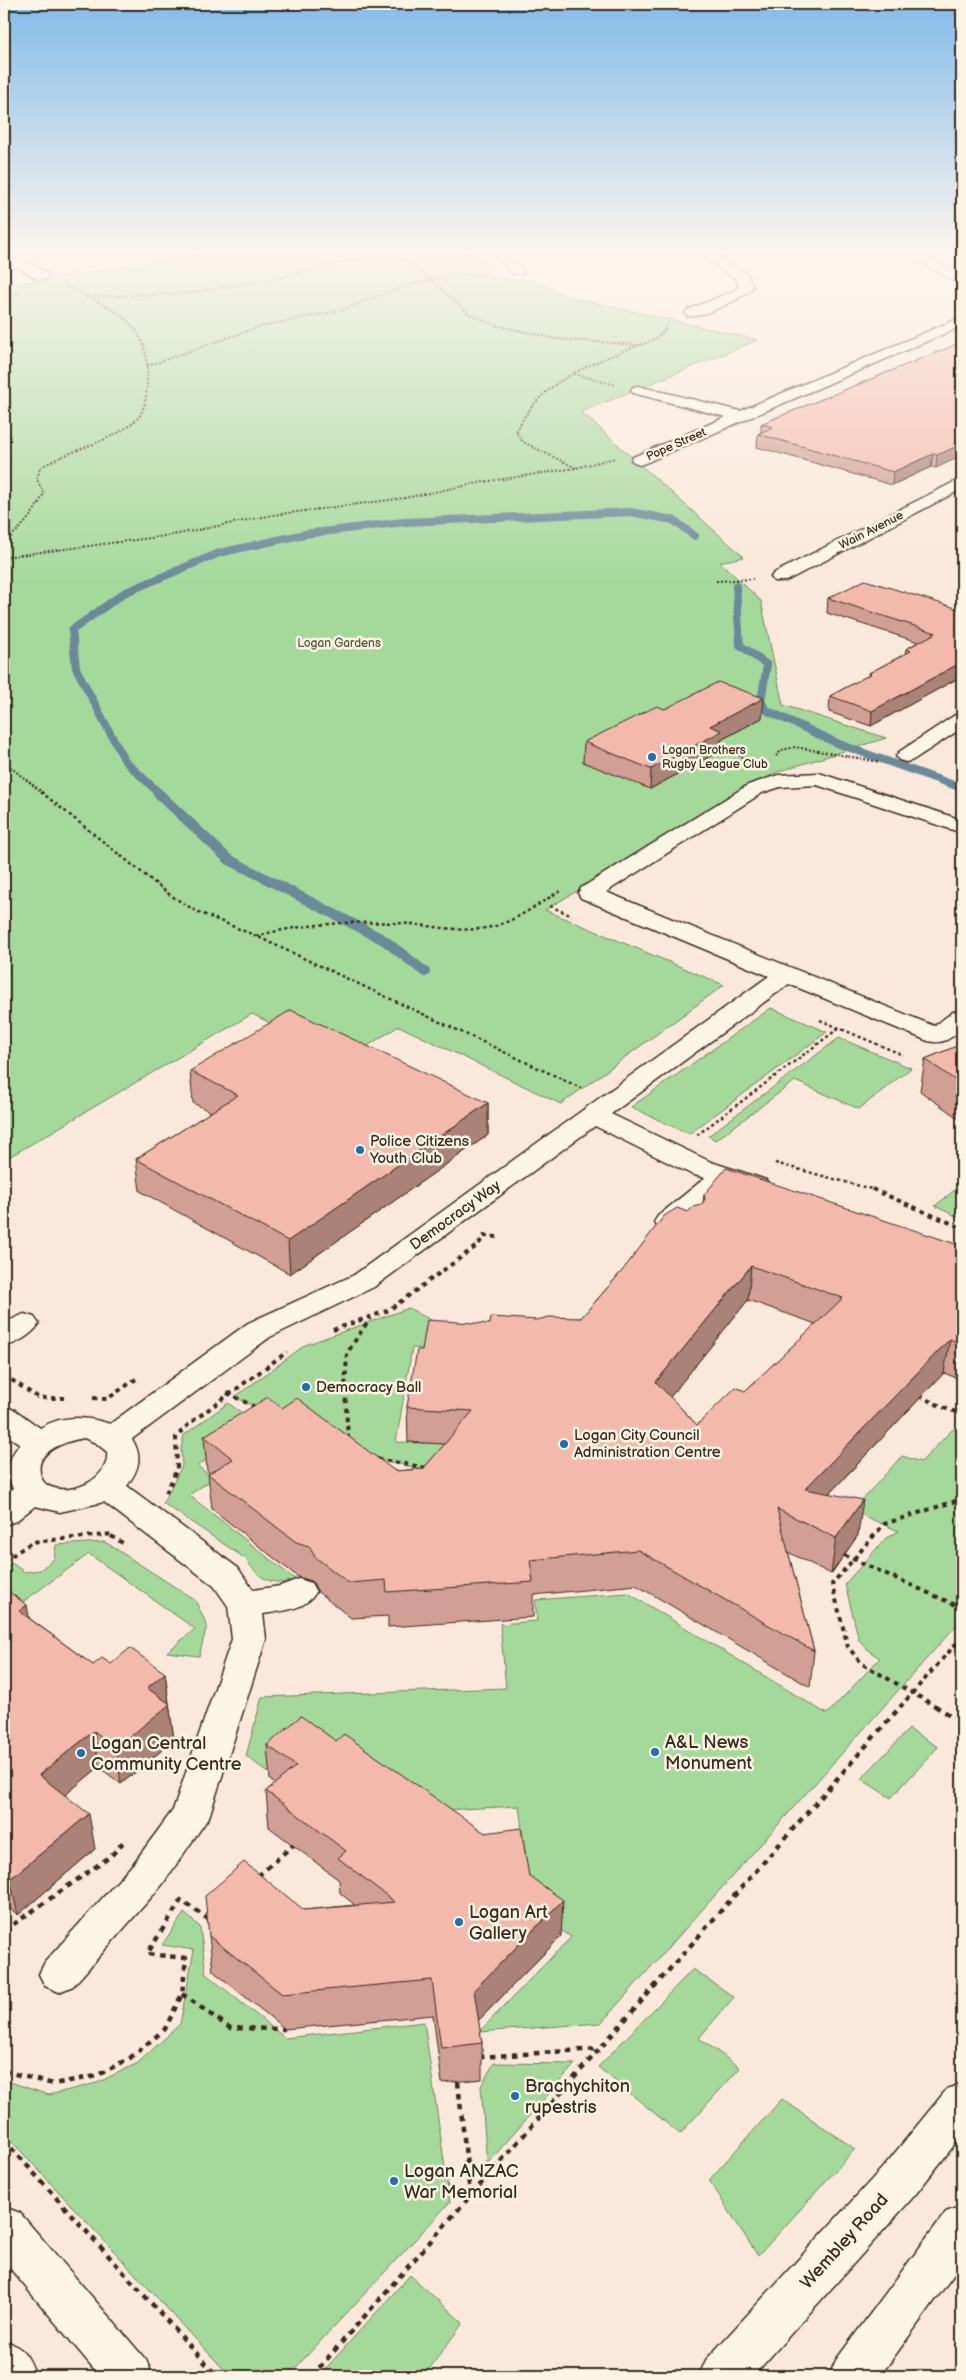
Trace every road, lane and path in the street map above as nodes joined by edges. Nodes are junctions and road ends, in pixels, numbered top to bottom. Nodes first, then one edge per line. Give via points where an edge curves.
1 (155, 363) edge
2 (598, 363) edge
3 (864, 363) edge
4 (147, 366) joint
5 (573, 374) junction
6 (638, 390) joint
7 (741, 416) junction
8 (644, 458) joint
9 (576, 468) junction
10 (962, 483) edge
11 (4, 542) edge
12 (4, 556) edge
13 (780, 577) dead end
14 (739, 580) dead end
15 (716, 581) dead end
16 (962, 719) edge
17 (713, 745) edge
18 (906, 756) dead end
19 (4, 762) edge
20 (755, 764) dead end
21 (962, 827) edge
22 (397, 923) dead end
23 (256, 936) junction
24 (787, 974) junction
25 (962, 1017) edge
26 (839, 1028) dead end
27 (602, 1109) junction
28 (690, 1139) dead end
29 (772, 1162) dead end
30 (725, 1176) junction
31 (784, 1195) edge
32 (962, 1228) edge
33 (687, 1231) edge
34 (370, 1317) dead end
35 (200, 1373) junction
36 (4, 1375) edge
37 (138, 1378) dead end
38 (914, 1393) edge
39 (229, 1394) junction
40 (39, 1398) dead end
41 (107, 1398) dead end
42 (261, 1410) edge
43 (962, 1414) edge
44 (4, 1418) edge
45 (112, 1437) junction
46 (36, 1440) junction
47 (348, 1445) edge
48 (374, 1458) edge
49 (436, 1468) edge
50 (106, 1487) junction
51 (31, 1492) junction
52 (962, 1499) edge
53 (4, 1513) edge
54 (140, 1514) junction
55 (112, 1536) junction
56 (128, 1547) dead end
57 (844, 1555) edge
58 (854, 1560) junction
59 (4, 1561) edge
60 (298, 1592) dead end
61 (245, 1604) junction
62 (962, 1608) edge
63 (962, 1637) edge
64 (912, 1694) junction
65 (962, 1722) edge
66 (128, 1836) dead end
67 (293, 1846) dead end
68 (251, 1882) edge
69 (215, 1913) edge
70 (4, 1931) edge
71 (59, 1974) dead end
72 (182, 1994) junction
73 (286, 2029) dead end
74 (598, 2049) junction
75 (479, 2057) edge
76 (4, 2071) edge
77 (458, 2082) dead end
78 (962, 2103) edge
79 (4, 2140) edge
80 (470, 2194) junction
81 (962, 2227) edge
82 (4, 2228) edge
83 (4, 2363) edge
84 (13, 2376) edge
85 (130, 2376) edge
86 (217, 2376) edge
87 (312, 2376) edge
88 (722, 2376) edge
89 (852, 2376) edge

1 - 4 path
2 - 5 path
3 - 7 street, Pope Street
4 - 11 path via 140,416 97,443 54,458 40,468 37,480 44,493 37,508 21,529
5 - 6 path
5 - 9 path via 553,384 541,396 519,423 516,432 523,442
6 - 7 street
7 - 8 street, Pope Street
8 - 9 path via 634,452
9 - 12 path via 405,498 274,515 173,535
10 - 13 street, Wain Avenue
14 - 15 path
16 - 18 street
17 - 20 path
19 - 23 path via 170,895 196,911
21 - 24 street via 819,779 778,781 755,789 589,893
22 - 23 path via 286,928
23 - 27 path
24 - 25 street via 937,1036
24 - 27 street, Democracy Way
26 - 28 path
27 - 30 street via 700,1168
27 - 35 street, Democracy Way via 364,1281 259,1330
29 - 32 path via 872,1189
30 - 31 street
30 - 33 street via 668,1222
34 - 47 path via 347,1352
35 - 39 path
35 - 45 street, Democracy Way
36 - 40 path
37 - 41 path
38 - 43 path
39 - 42 path
39 - 54 path via 176,1437 177,1469 164,1496
44 - 46 street
45 - 46 street via 84,1427 51,1432
45 - 50 street via 124,1456 116,1478
46 - 51 street via 19,1461 18,1473 22,1484
48 - 49 path via 418,1468
50 - 51 street via 76,1499 45,1498
50 - 54 street
51 - 53 street
52 - 58 path via 884,1524
54 - 55 path
54 - 61 street via 226,1577
55 - 56 path
55 - 59 path via 32,1542
57 - 58 path
58 - 62 path
58 - 64 path via 832,1584 848,1647 861,1663
60 - 61 street via 285,1598
61 - 71 street via 249,1639 190,1817 148,1874
63 - 64 path
64 - 65 path
64 - 74 path
66 - 70 path via 111,1856
67 - 68 path
69 - 72 path via 208,1919 181,1900 147,1954 186,1958
72 - 73 path via 230,2028
72 - 76 path via 165,2029 130,2058 96,2076 53,2084
74 - 75 path
74 - 80 path
77 - 80 path
78 - 88 street, Wembley Road via 900,2180
79 - 86 path
80 - 87 path
81 - 89 street
82 - 85 street
83 - 84 street

